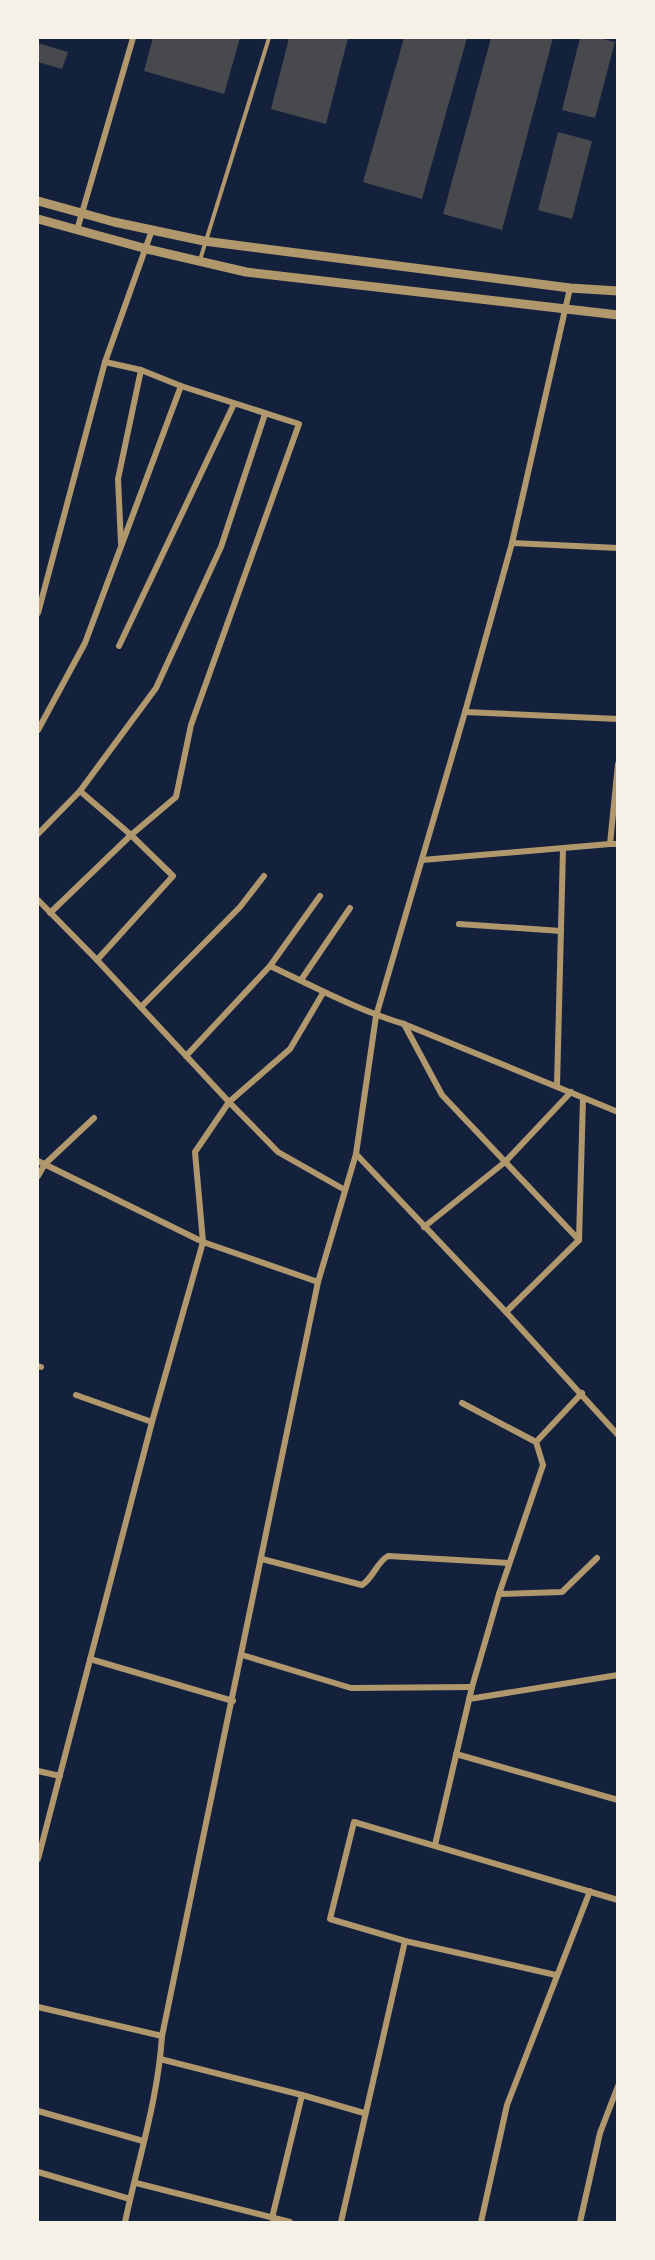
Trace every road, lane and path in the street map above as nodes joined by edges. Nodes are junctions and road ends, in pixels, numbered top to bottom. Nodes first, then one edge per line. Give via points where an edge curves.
1 (133, 38) edge
2 (269, 38) edge
3 (38, 201) edge
4 (82, 213) junction
5 (38, 219) edge
6 (77, 230) junction
7 (152, 230) junction
8 (204, 241) junction
9 (147, 249) junction
10 (199, 261) junction
11 (570, 288) junction
12 (618, 291) edge
13 (565, 309) junction
14 (618, 315) edge
15 (105, 362) junction
16 (141, 370) junction
17 (181, 386) junction
18 (234, 404) junction
19 (265, 414) junction
20 (512, 543) junction
21 (121, 546) junction
22 (618, 548) edge
23 (38, 613) edge
24 (119, 646) dead end
25 (465, 712) junction
26 (618, 719) edge
27 (38, 730) edge
28 (618, 764) edge
29 (80, 791) junction
30 (38, 834) edge
31 (131, 835) junction
32 (610, 844) junction
33 (618, 844) edge
34 (563, 849) junction
35 (422, 860) junction
36 (264, 876) dead end
37 (320, 896) dead end
38 (38, 900) edge
39 (350, 908) dead end
40 (50, 913) junction
41 (459, 924) dead end
42 (561, 931) junction
43 (97, 960) junction
44 (270, 966) junction
45 (301, 980) junction
46 (323, 993) junction
47 (141, 1007) junction
48 (376, 1016) junction
49 (404, 1024) junction
50 (186, 1056) junction
51 (557, 1086) junction
52 (571, 1092) junction
53 (583, 1098) junction
54 (229, 1102) junction
55 (618, 1112) edge
56 (94, 1118) dead end
57 (356, 1154) junction
58 (38, 1161) edge
59 (505, 1162) junction
60 (45, 1164) junction
61 (38, 1176) edge
62 (345, 1190) junction
63 (424, 1227) junction
64 (579, 1240) junction
65 (203, 1242) junction
66 (318, 1282) junction
67 (506, 1312) junction
68 (582, 1394) junction
69 (76, 1395) dead end
70 (462, 1403) dead end
71 (152, 1422) junction
72 (618, 1435) edge
73 (536, 1442) junction
74 (597, 1558) dead end
75 (262, 1559) junction
76 (509, 1563) junction
77 (499, 1594) junction
78 (242, 1655) junction
79 (90, 1659) junction
80 (618, 1675) edge
81 (472, 1687) junction
82 (469, 1699) junction
83 (233, 1701) junction
84 (456, 1754) junction
85 (38, 1772) edge
86 (60, 1776) junction
87 (618, 1800) edge
88 (435, 1845) junction
89 (38, 1859) edge
90 (590, 1891) junction
91 (618, 1900) edge
92 (405, 1941) junction
93 (556, 1975) junction
94 (38, 2007) edge
95 (162, 2036) junction
96 (160, 2059) junction
97 (618, 2086) edge
98 (302, 2095) junction
99 (38, 2111) edge
100 (364, 2113) junction
101 (143, 2142) junction
102 (38, 2172) edge
103 (136, 2183) junction
104 (130, 2199) junction
105 (256, 2214) junction
106 (272, 2218) junction
107 (125, 2223) edge
108 (254, 2223) edge
109 (290, 2223) edge
110 (341, 2223) edge
111 (481, 2223) edge
112 (580, 2223) edge

1 - 4 street
2 - 8 lane
3 - 4 street
4 - 6 street
4 - 7 street
5 - 6 street
6 - 9 street
7 - 8 street
7 - 9 street
8 - 10 lane
8 - 11 street
9 - 10 street
9 - 15 street
10 - 13 street via 276,276
11 - 12 street
11 - 13 street
13 - 14 street
13 - 20 street
15 - 16 street
15 - 23 street
16 - 17 street
16 - 21 street via 118,480
17 - 18 street
17 - 21 street
18 - 19 street
18 - 24 street
19 - 29 street via 221,547 156,688
19 - 31 street via 298,424 191,725 176,797
20 - 22 street
20 - 25 street
21 - 27 street via 85,644
25 - 26 street
25 - 35 street
28 - 32 street
29 - 30 street
29 - 31 street
31 - 40 street
31 - 43 street via 173,876
32 - 33 street
32 - 34 street
34 - 35 street
34 - 42 street
35 - 48 street
36 - 47 street via 240,907
37 - 44 street
38 - 40 street
39 - 45 street
40 - 43 street
41 - 42 street
42 - 51 street
43 - 47 street
44 - 45 street
44 - 50 street
45 - 46 street
46 - 48 street
46 - 54 street via 290,1049
47 - 50 street
48 - 49 street
48 - 57 street
49 - 51 street
49 - 59 street via 442,1095
50 - 54 street
51 - 52 street
52 - 53 street
52 - 59 street
53 - 55 street
53 - 64 street
54 - 62 street via 278,1152
54 - 65 street via 195,1152
56 - 60 street
57 - 62 street
57 - 63 street
58 - 60 street
59 - 63 street
59 - 64 street
60 - 61 street
60 - 65 street
62 - 66 street
63 - 67 street
64 - 67 street
65 - 66 street
65 - 71 street
66 - 75 street
67 - 68 street
68 - 72 street
68 - 73 street
69 - 71 street
70 - 73 street
71 - 79 street
73 - 76 street via 543,1465
74 - 77 street via 562,1592
75 - 76 street via 362,1585 388,1556
75 - 78 street
76 - 77 street
77 - 81 street
78 - 81 street via 351,1688
78 - 83 street
79 - 83 street
79 - 86 street
80 - 82 street
81 - 82 street
82 - 84 street
83 - 95 street
84 - 87 street
84 - 88 street
85 - 86 street
86 - 89 street
88 - 90 street
88 - 92 street via 354,1822 330,1919
90 - 91 street
90 - 93 street
92 - 93 street
92 - 100 street
93 - 111 street via 507,2105
94 - 95 street
95 - 96 street
96 - 98 street
96 - 101 street
97 - 112 street via 600,2133
98 - 100 street
98 - 106 street
99 - 101 street
100 - 110 street
101 - 103 street
102 - 104 street
103 - 104 street
103 - 105 street
104 - 107 street
105 - 106 street
105 - 108 street
106 - 109 street

